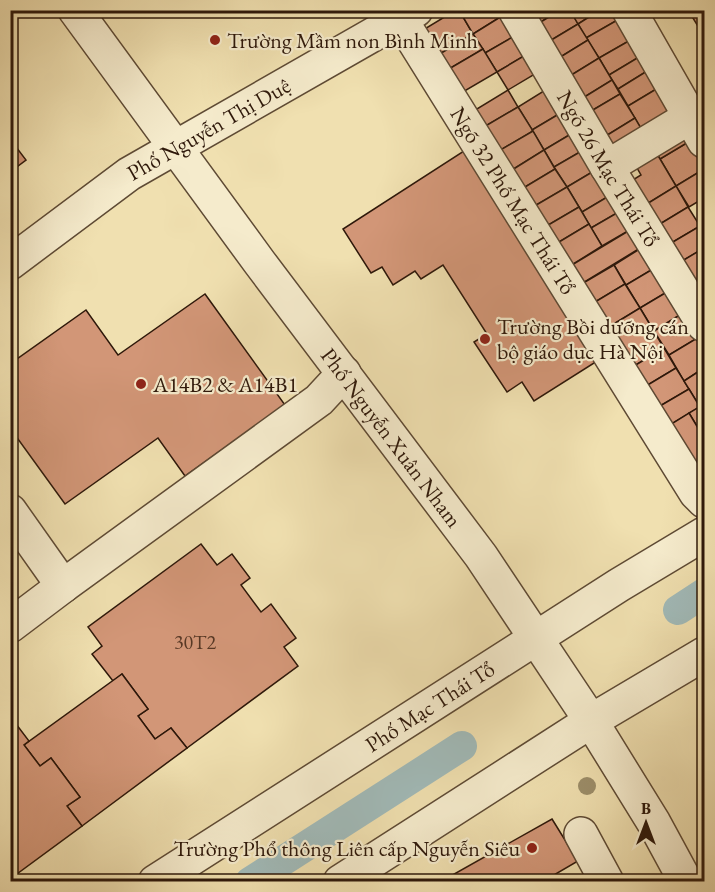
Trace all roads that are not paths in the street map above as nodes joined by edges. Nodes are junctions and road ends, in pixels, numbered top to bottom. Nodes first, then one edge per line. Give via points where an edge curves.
1 (75, 10) edge
2 (515, 10) edge
3 (629, 10) edge
4 (409, 15) edge
5 (697, 129) edge
6 (176, 147) junction
7 (607, 167) junction
8 (10, 262) edge
9 (705, 325) edge
10 (344, 373) junction
11 (705, 501) edge
12 (10, 511) edge
13 (705, 534) edge
14 (63, 586) junction
15 (10, 626) edge
16 (537, 639) junction
17 (705, 654) edge
18 (591, 721) junction
19 (581, 834) dead end
20 (599, 878) edge
21 (155, 882) edge
22 (340, 882) edge
23 (686, 882) edge

1 - 6 street, Phố Nguyễn Xuân Nham
2 - 7 street, Ngõ 26 Mạc Thái Tổ
3 - 5 street
4 - 6 street, Phố Nguyễn Thị Duệ
4 - 11 street, Ngõ 32 Phố Mạc Thái Tổ via 406,28 696,493
5 - 7 street
6 - 8 street, Phố Nguyễn Thị Duệ via 129,174
6 - 10 street, Phố Nguyễn Xuân Nham
7 - 9 street, Ngõ 26 Mạc Thái Tổ
10 - 14 street via 319,400
10 - 16 street, Phố Nguyễn Xuân Nham via 481,556
12 - 14 street
13 - 16 street, Phố Mạc Thái Tổ
14 - 15 street
16 - 18 street, Phố Nguyễn Xuân Nham
16 - 21 street, Phố Mạc Thái Tổ
17 - 18 street
18 - 22 street
18 - 23 street, Phố Nguyễn Xuân Nham
19 - 20 street

